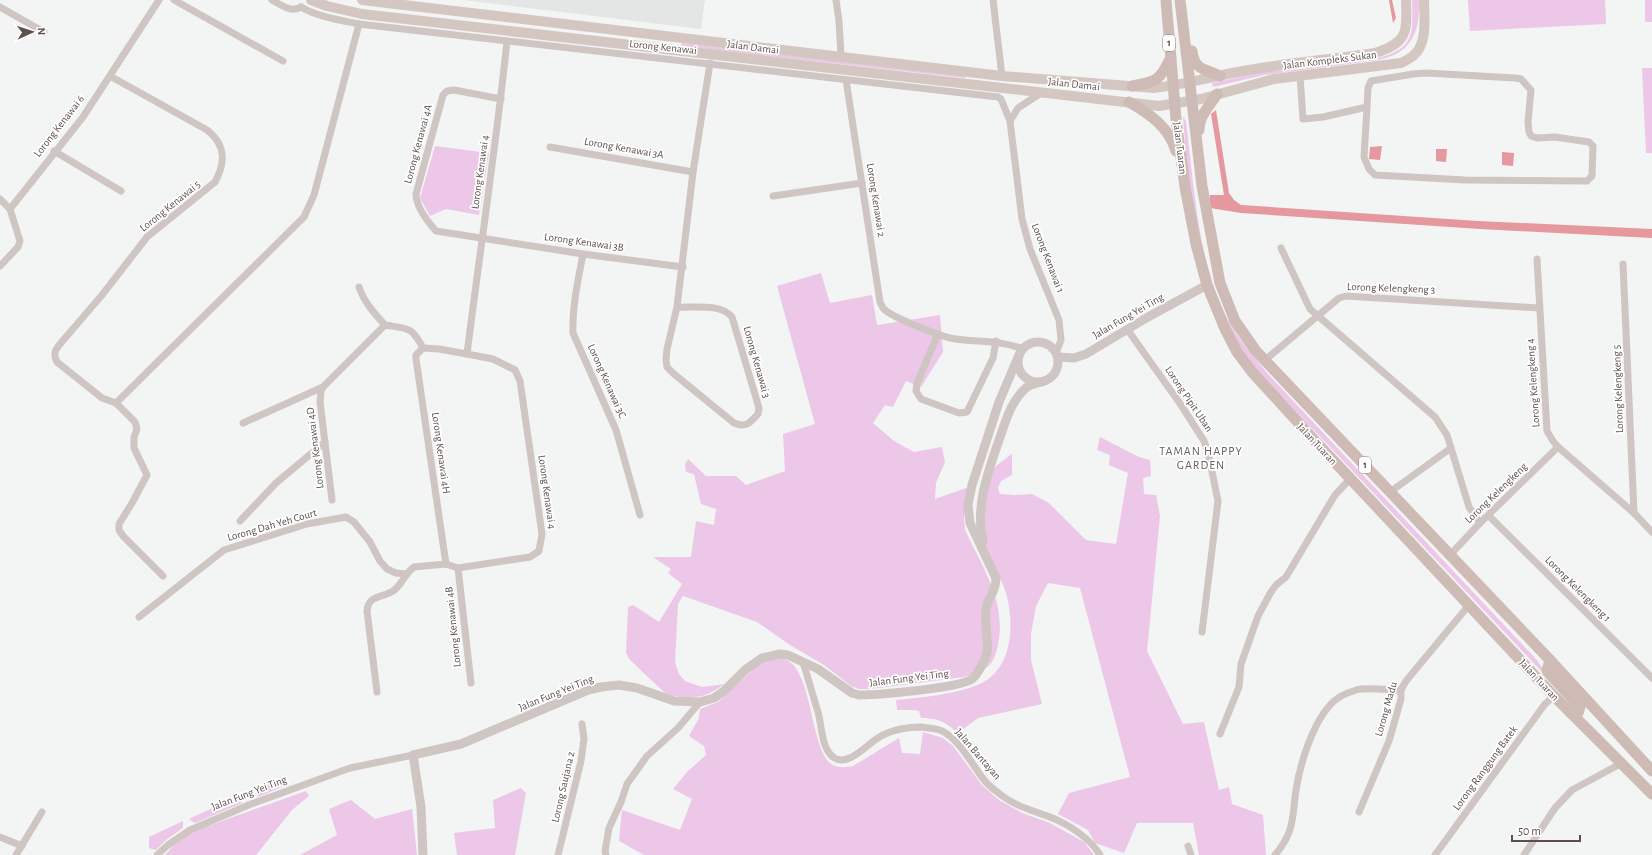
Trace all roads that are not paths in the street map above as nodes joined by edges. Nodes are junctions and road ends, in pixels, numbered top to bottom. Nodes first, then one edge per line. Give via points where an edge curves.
1 (159, 0) edge
2 (174, 0) edge
3 (272, 0) edge
4 (311, 0) edge
5 (362, 0) edge
6 (836, 0) edge
7 (993, 0) edge
8 (1166, 0) edge
9 (1180, 0) edge
10 (1406, 0) edge
11 (1424, 0) edge
12 (301, 3) edge
13 (0, 7) edge
14 (359, 24) junction
15 (44, 32) dead end
16 (507, 41) junction
17 (841, 56) junction
18 (1171, 56) junction
19 (283, 61) dead end
20 (710, 63) junction
21 (110, 76) junction
22 (1002, 76) junction
23 (1220, 76) junction
24 (1300, 76) junction
25 (846, 80) junction
26 (1190, 83) junction
27 (1132, 86) junction
28 (1174, 86) junction
29 (1041, 93) junction
30 (1217, 94) junction
31 (501, 99) junction
32 (1192, 101) junction
33 (1129, 102) junction
34 (1175, 104) junction
35 (1367, 107) junction
36 (1010, 121) junction
37 (1198, 144) junction
38 (550, 147) dead end
39 (54, 151) junction
40 (693, 172) junction
41 (862, 183) junction
42 (1185, 187) junction
43 (121, 191) dead end
44 (773, 196) dead end
45 (0, 200) edge
46 (10, 209) junction
47 (481, 237) junction
48 (1281, 248) dead end
49 (583, 254) junction
50 (1536, 259) dead end
51 (1623, 264) dead end
52 (0, 266) edge
53 (683, 267) junction
54 (1207, 285) junction
55 (359, 287) dead end
56 (677, 307) junction
57 (1539, 308) junction
58 (1317, 316) junction
59 (1234, 320) junction
60 (385, 325) junction
61 (1127, 330) junction
62 (938, 334) junction
63 (996, 342) junction
64 (423, 348) junction
65 (1021, 352) junction
66 (467, 354) junction
67 (1057, 355) junction
68 (1265, 360) junction
69 (1044, 381) junction
70 (323, 388) junction
71 (116, 403) junction
72 (243, 423) dead end
73 (325, 442) junction
74 (1558, 447) junction
75 (1452, 448) junction
76 (1350, 479) junction
77 (1390, 492) junction
78 (970, 497) junction
79 (982, 498) junction
80 (332, 500) dead end
81 (1634, 513) junction
82 (640, 515) dead end
83 (1489, 516) junction
84 (240, 521) dead end
85 (1480, 523) junction
86 (1652, 532) edge
87 (1450, 555) junction
88 (986, 557) junction
89 (446, 564) junction
90 (458, 568) junction
91 (407, 574) junction
92 (163, 576) dead end
93 (1469, 606) junction
94 (139, 617) dead end
95 (1202, 632) dead end
96 (1550, 660) junction
97 (803, 662) junction
98 (1652, 678) edge
99 (470, 683) dead end
100 (1401, 690) junction
101 (377, 692) dead end
102 (1554, 696) junction
103 (700, 702) junction
104 (1570, 712) junction
105 (582, 724) dead end
106 (1220, 734) dead end
107 (413, 755) junction
108 (1622, 763) junction
109 (1652, 771) edge
110 (1652, 794) edge
111 (42, 812) dead end
112 (1359, 812) dead end
113 (0, 837) edge
114 (22, 846) junction
115 (1188, 846) dead end
116 (16, 855) edge
117 (157, 855) edge
118 (423, 855) edge
119 (558, 855) edge
120 (606, 855) edge
121 (1100, 855) edge
122 (1191, 855) edge
123 (1275, 855) edge
124 (1435, 855) edge
125 (1524, 855) edge

1 - 21 street, Lorong Kenawai 6
2 - 19 street
3 - 12 street, Lorong Kenawai via 291,10 296,10
4 - 29 main road, Jalan Damai via 362,14
5 - 17 main road, Jalan Damai
6 - 17 street
7 - 22 street
8 - 18 main road, Jalan Tuaran / 1
9 - 23 main road via 1187,15 1195,64
9 - 26 main road, Jalan Tuaran / 1
10 - 23 main road, Jalan Kompleks Sukan via 1405,32 1400,42 1388,48 1375,53 1272,66
11 - 24 main road, Jalan Kompleks Sukan via 1422,42 1415,55 1401,63
12 - 14 street, Lorong Kenawai via 310,12
13 - 15 street
14 - 16 street, Lorong Kenawai
14 - 71 street via 314,195 304,217
16 - 20 street, Lorong Kenawai
16 - 31 street, Lorong Kenawai 4
17 - 22 main road, Jalan Damai
18 - 27 main road via 1162,75 1153,82
18 - 28 main road, Jalan Tuaran / 1
20 - 25 street, Lorong Kenawai
20 - 40 street, Lorong Kenawai 3
21 - 39 street, Lorong Kenawai 6 via 83,117
21 - 71 street, Lorong Kenawai 5 via 207,130 222,146 215,182 147,238 55,350 57,362 102,398
22 - 27 main road, Jalan Damai
23 - 26 main road, Jalan Kompleks Sukan
24 - 30 main road, Jalan Kompleks Sukan via 1274,79
24 - 35 street via 1304,119 1323,118
25 - 36 street, Lorong Kenawai via 998,97
25 - 41 street, Lorong Kenawai 2
26 - 28 main road, Jalan Damai
26 - 32 main road, Jalan Tuaran / 1
27 - 28 main road, Jalan Damai
28 - 34 main road, Jalan Tuaran / 1
29 - 33 main road, Jalan Damai
29 - 36 street via 1018,108
30 - 32 main road, Jalan Kompleks Sukan
30 - 37 main road via 1200,121
31 - 47 street, Lorong Kenawai 4
31 - 47 street, Lorong Kenawai 4A via 454,90 443,95 416,194 418,203 436,231
32 - 34 main road, Jalan Damai
32 - 37 main road, Jalan Tuaran / 1
33 - 34 main road, Jalan Damai via 1159,106
33 - 42 main road via 1153,117 1169,134 1174,143
34 - 42 main road, Jalan Tuaran / 1
35 - 35 street via 1371,81 1386,78 1426,73 1515,78 1530,86 1528,122 1531,136 1589,142 1593,146 1592,176 1587,181 1564,181 1465,180 1375,175 1364,158
36 - 67 street, Lorong Kenawai 1 via 1022,219 1030,249 1059,320 1061,340
37 - 59 main road, Jalan Tuaran / 1 via 1202,186 1220,283
38 - 40 street, Lorong Kenawai 3A
39 - 43 street
39 - 46 street, Lorong Kenawai 6
40 - 53 street, Lorong Kenawai 3
41 - 44 street
41 - 62 street, Lorong Kenawai 2 via 883,309
42 - 54 main road, Jalan Tuaran / 1
45 - 46 street
46 - 52 street via 20,241 18,247
47 - 49 street, Lorong Kenawai 3B
47 - 66 street, Lorong Kenawai 4
48 - 58 street via 1302,294
49 - 53 street, Lorong Kenawai 3B
49 - 82 street, Lorong Kenawai 3C via 574,296 573,333 616,430
50 - 57 street, Lorong Kelengkeng 4
51 - 81 street, Lorong Kelengkeng 5
53 - 56 street, Lorong Kenawai 3
54 - 59 main road via 1218,294
54 - 61 street, Jalan Fung Yei Ting
54 - 76 main road, Jalan Tuaran / 1 via 1224,329 1237,352 1252,372
55 - 60 street via 367,303
56 - 56 street, Lorong Kenawai 3 via 667,349 668,367 734,423 741,426 748,424 758,414 759,408 732,317 727,311 716,308
57 - 58 street, Lorong Kelengkeng 3 via 1346,296 1339,298
57 - 74 street, Lorong Kelengkeng 4 via 1547,431
58 - 68 street, Lorong Kelengkeng 3
58 - 75 street via 1435,418 1448,435
59 - 68 main road, Jalan Tuaran / 1
60 - 64 street via 411,330
60 - 70 street
61 - 67 street, Jalan Fung Yei Ting via 1086,354 1074,358
61 - 95 street, Lorong Pipit Uban via 1181,405 1204,441 1208,452 1218,501
62 - 63 street, Lorong Kenawai 2 via 950,338
62 - 63 street via 916,391 921,399 959,413 967,412 993,358
63 - 65 street, Lorong Kenawai 2 via 1009,343
64 - 66 street, Lorong Kenawai 4
64 - 89 street, Lorong Kenawai 4H via 416,355 416,359
65 - 67 street via 1028,344 1041,342 1047,344
65 - 69 street via 1019,368 1026,378
65 - 78 street, Jalan Fung Yei Ting via 1001,397
66 - 90 street, Lorong Kenawai 4 via 508,365 515,370 520,381 542,534 539,551 530,557
67 - 69 street via 1058,363 1054,374
68 - 77 main road, Jalan Tuaran / 1
69 - 79 street, Jalan Fung Yei Ting via 1030,385 1016,399 991,463
70 - 72 street
70 - 73 street, Lorong Kenawai 4D via 320,402
71 - 92 street, Lorong Kenawai 5 via 135,422 137,429 134,448 147,475 121,519 119,530
73 - 80 street, Lorong Kenawai 4D
73 - 84 street via 276,483
74 - 81 street, Lorong Kelengkeng 4
74 - 83 street, Lorong Kelengkeng
75 - 77 street
75 - 85 street via 1469,507
76 - 93 main road, Jalan Tuaran / 1
76 - 106 street via 1335,495 1286,577 1276,585 1258,616 1241,664 1239,687
77 - 87 main road, Jalan Tuaran / 1
78 - 79 street
78 - 88 street, Jalan Fung Yei Ting via 970,523
79 - 88 street, Jalan Fung Yei Ting via 981,533
81 - 86 street, Lorong Kelengkeng 4
83 - 85 street, Lorong Kelengkeng
83 - 98 street, Lorong Kelengkeng 1
85 - 87 street, Lorong Kelengkeng
87 - 96 main road, Jalan Tuaran / 1
88 - 97 street, Jalan Fung Yei Ting via 996,578 996,587 986,607 987,653 972,679 965,683 937,687 859,695
89 - 90 street, Lorong Kenawai 4
89 - 91 street, Lorong Kenawai 4 via 414,567
90 - 99 street, Lorong Kenawai 4B
91 - 94 street, Lorong Dah Yeh Court via 396,574 387,569 370,542 354,522 346,517 307,524 224,550
91 - 101 street, Lorong Kenawai 4 via 400,586 371,600 368,605
93 - 100 street, Lorong Madu
93 - 102 main road, Jalan Tuaran / 1
96 - 104 main road via 1547,671 1580,707 1578,713
96 - 109 main road, Jalan Tuaran / 1
97 - 103 street, Jalan Fung Yei Ting via 780,654 762,658 724,691 714,698
97 - 121 street, Jalan Bantayan via 827,750 834,758 844,760 855,756 881,736 906,727 943,731 957,743 986,782 1002,796 1024,808 1051,817 1086,836
100 - 112 street, Lorong Madu via 1401,699 1389,741
100 - 123 street via 1357,690 1341,696 1330,705 1319,721 1304,757 1296,789 1293,822 1283,845
102 - 104 main road, Jalan Tuaran / 1
102 - 124 street, Lorong Ranggung Batek via 1545,704
103 - 107 street, Jalan Fung Yei Ting via 674,701 637,688 601,687 588,690 462,744
103 - 120 street via 678,728 647,756 627,784 609,828
104 - 108 main road, Jalan Tuaran / 1
105 - 119 street, Lorong Saujana 2 via 584,739 581,761
107 - 117 street, Jalan Fung Yei Ting via 350,768 251,804 190,830
107 - 118 street via 421,807
108 - 110 main road, Jalan Tuaran / 1
108 - 125 street via 1572,790 1556,808
111 - 114 street
113 - 114 street
114 - 116 street
115 - 122 street

